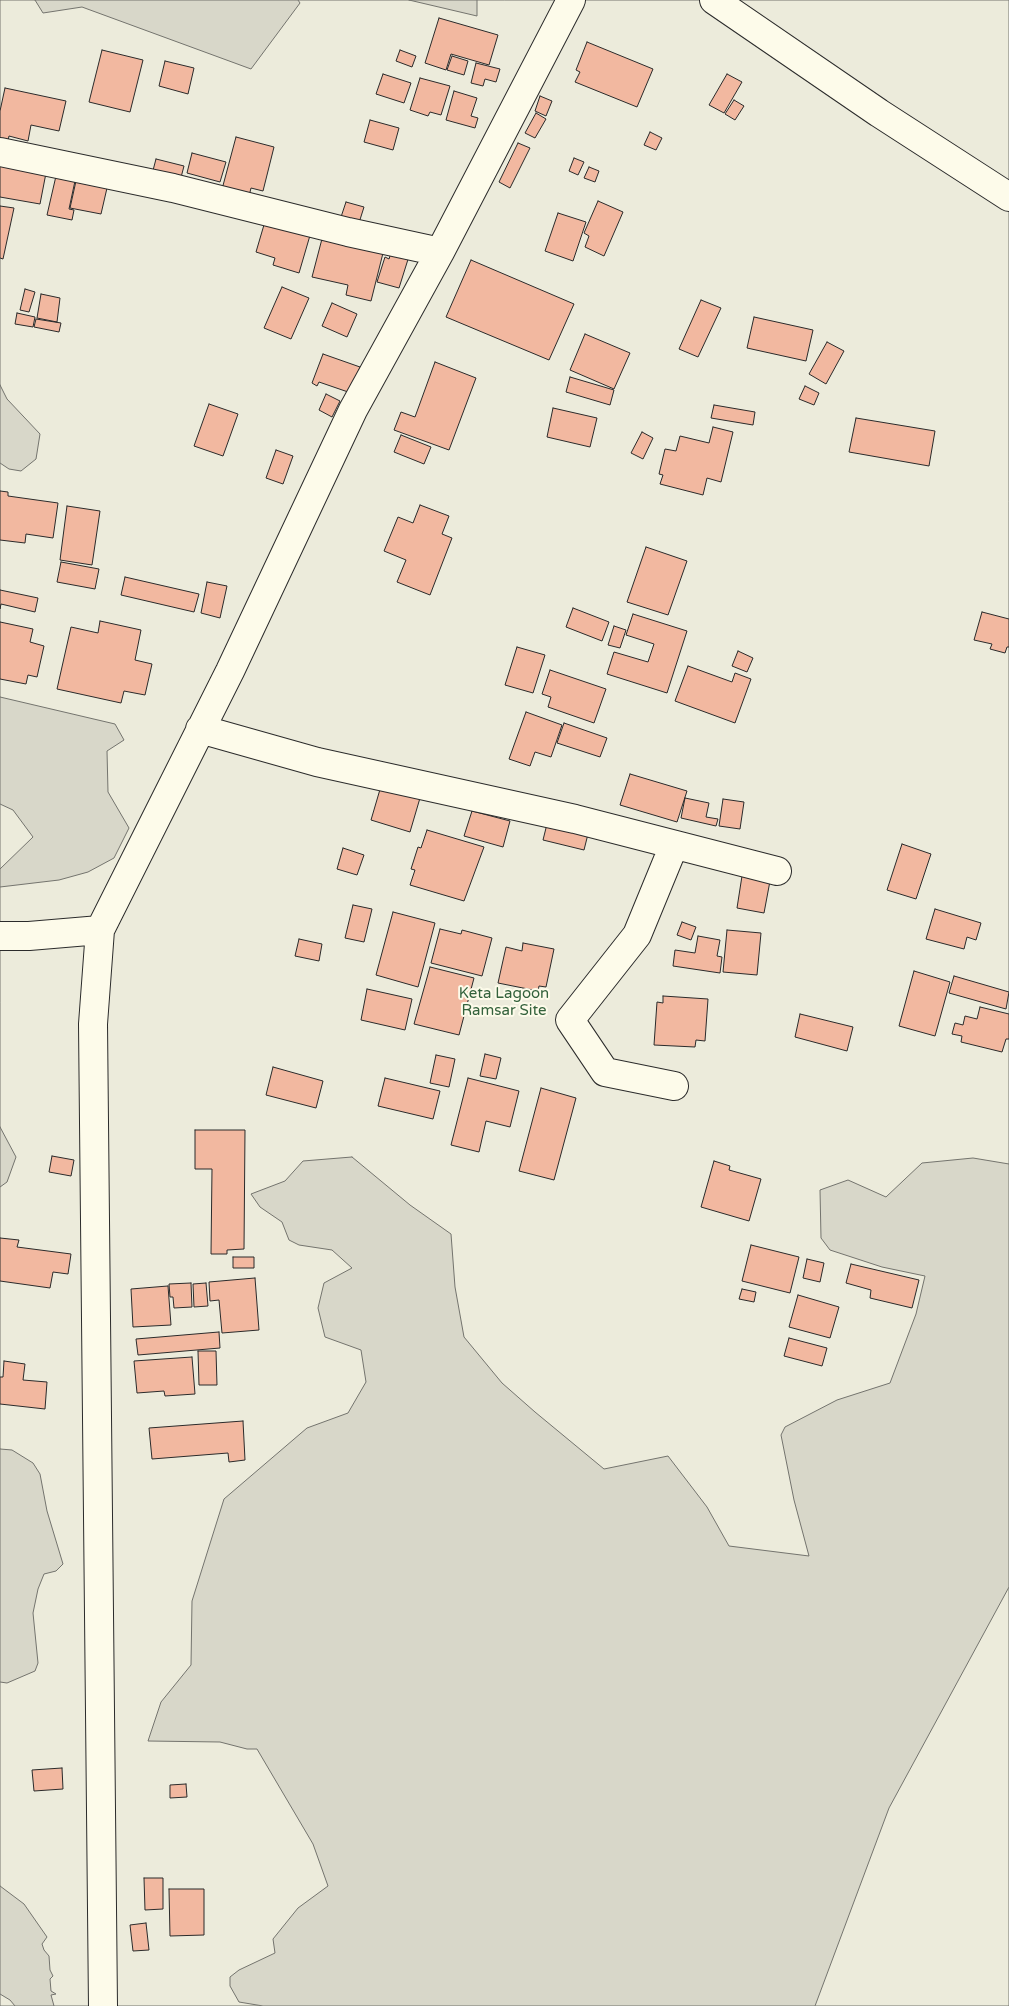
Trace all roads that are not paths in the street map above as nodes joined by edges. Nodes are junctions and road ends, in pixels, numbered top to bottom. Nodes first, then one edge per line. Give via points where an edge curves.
1 (571, 0) edge
2 (714, 0) edge
3 (0, 152) edge
4 (1009, 197) edge
5 (440, 252) junction
6 (200, 729) junction
7 (674, 845) junction
8 (776, 871) dead end
9 (100, 930) junction
10 (0, 936) edge
11 (674, 1086) dead end
12 (103, 2006) edge

1 - 5 street
2 - 4 street
3 - 5 street via 172,188
5 - 6 street via 353,410
6 - 7 street via 317,762 575,819
6 - 9 street
7 - 8 street
7 - 11 street via 637,935 570,1020 605,1072
9 - 10 street
9 - 12 street via 93,1024

